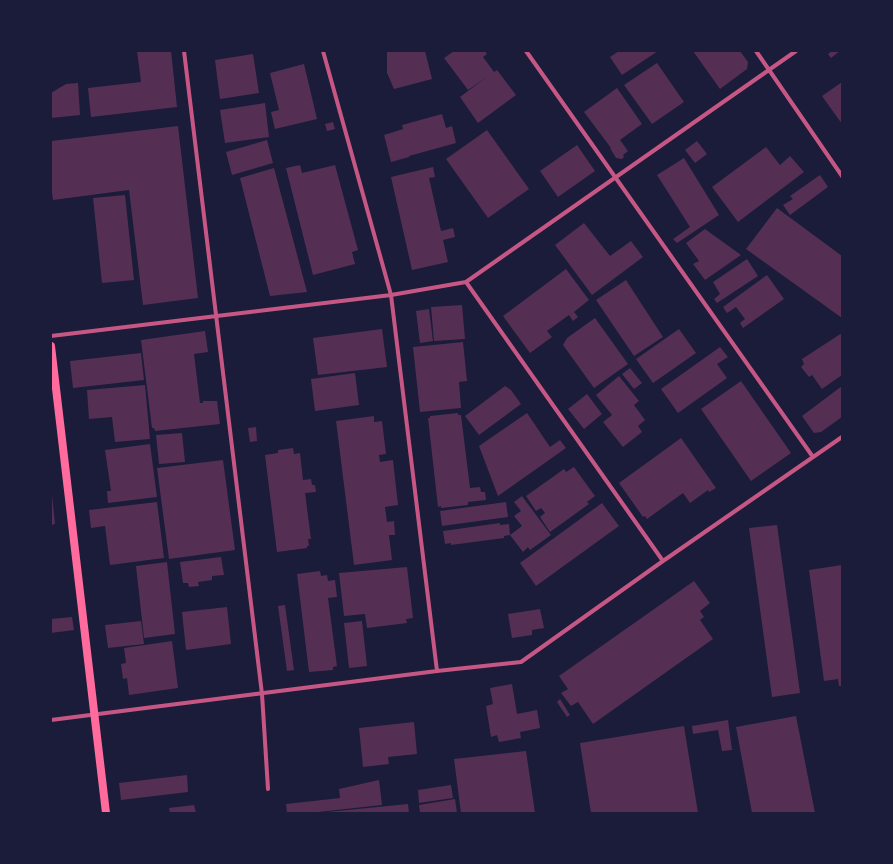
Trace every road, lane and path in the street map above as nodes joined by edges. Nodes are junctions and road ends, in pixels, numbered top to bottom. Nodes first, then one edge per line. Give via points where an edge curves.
1 (184, 51) edge
2 (323, 51) edge
3 (526, 51) edge
4 (756, 51) edge
5 (796, 51) edge
6 (769, 70) junction
7 (842, 176) edge
8 (616, 178) junction
9 (466, 282) junction
10 (391, 295) junction
11 (216, 315) junction
12 (51, 336) edge
13 (51, 346) edge
14 (842, 437) edge
15 (813, 457) junction
16 (663, 561) junction
17 (437, 671) junction
18 (262, 694) junction
19 (95, 715) junction
20 (51, 720) edge
21 (268, 788) dead end
22 (106, 813) edge

1 - 11 street
2 - 10 street
3 - 8 street
4 - 6 street
5 - 6 street
6 - 7 street
6 - 8 street
8 - 9 street
8 - 15 street
9 - 10 street
9 - 16 street
10 - 11 street
10 - 17 street
11 - 12 street
11 - 18 street
13 - 19 main road
14 - 15 street
15 - 16 street
16 - 17 street via 521,662
17 - 18 street
18 - 19 street
18 - 21 street
19 - 20 street
19 - 22 main road

